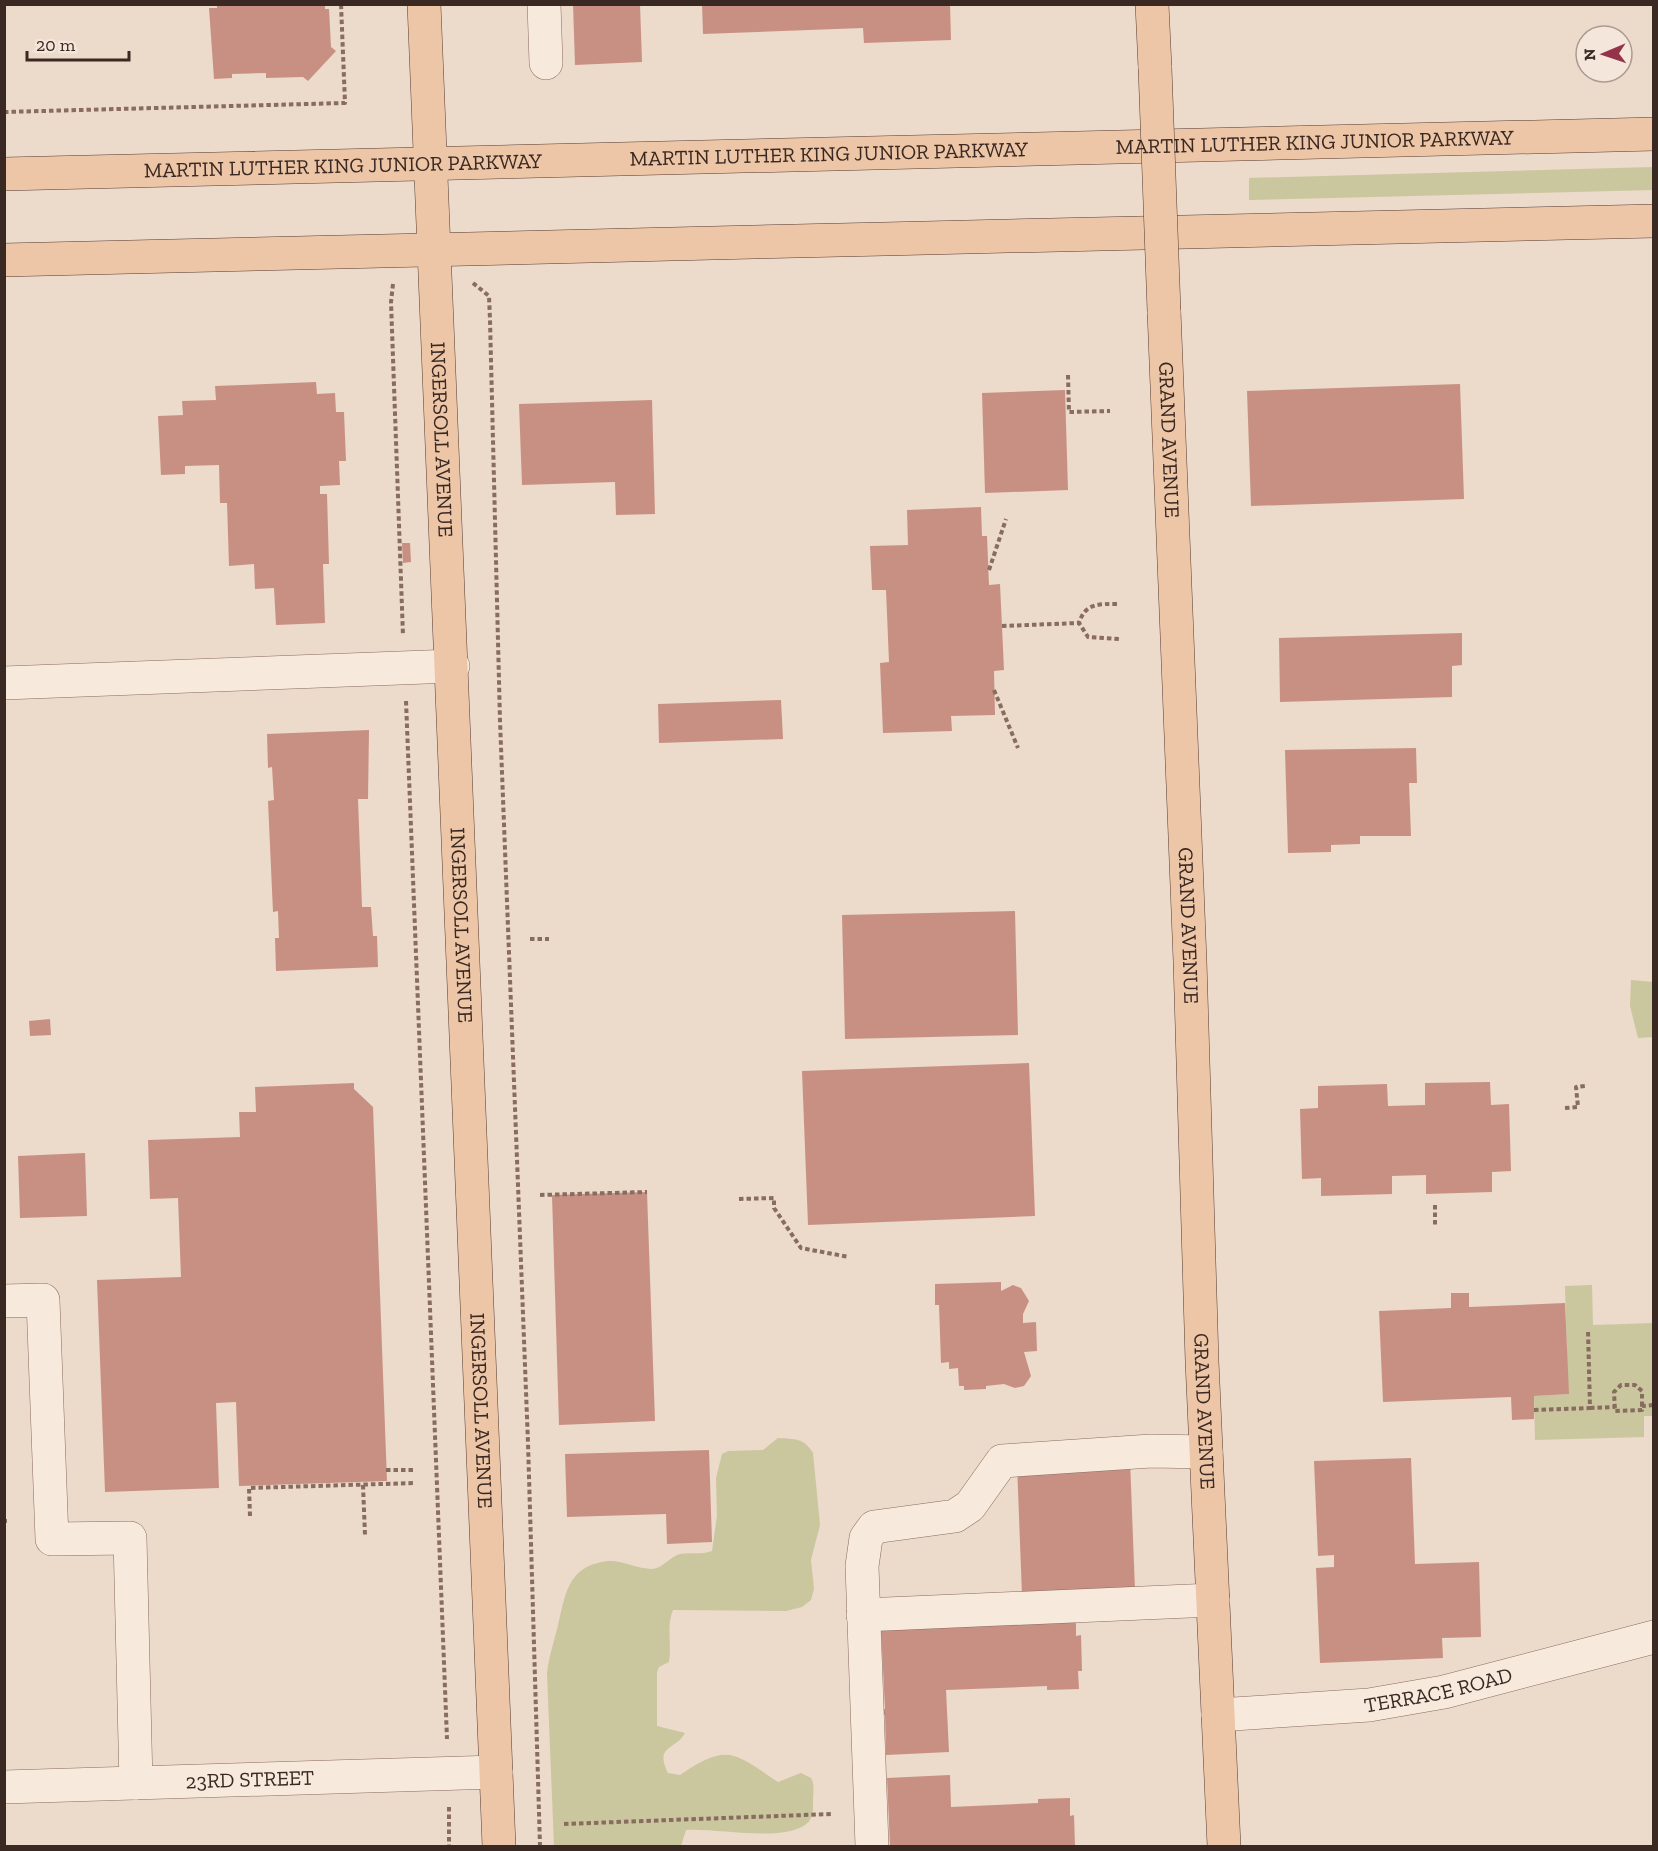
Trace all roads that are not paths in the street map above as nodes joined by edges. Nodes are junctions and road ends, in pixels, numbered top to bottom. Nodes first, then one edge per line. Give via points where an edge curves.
1 (424, 4) edge
2 (544, 4) edge
3 (1152, 4) edge
4 (546, 63) dead end
5 (1653, 134) edge
6 (429, 164) junction
7 (4, 174) edge
8 (1653, 221) edge
9 (433, 247) junction
10 (4, 260) edge
11 (453, 666) junction
12 (4, 683) edge
13 (4, 1301) edge
14 (1206, 1452) junction
15 (1213, 1600) junction
16 (863, 1616) junction
17 (1653, 1637) edge
18 (1218, 1715) junction
19 (496, 1772) junction
20 (136, 1783) junction
21 (4, 1787) edge
22 (499, 1846) edge
23 (872, 1846) edge
24 (1224, 1846) edge

1 - 6 main road, INGERSOLL AVENUE
2 - 4 street
3 - 14 main road, GRAND AVENUE, bridge
5 - 6 main road, MARTIN LUTHER KING JUNIOR PARKWAY
6 - 7 main road, MARTIN LUTHER KING JUNIOR PARKWAY
6 - 9 main road, INGERSOLL AVENUE
8 - 9 main road
9 - 10 main road
9 - 11 main road, INGERSOLL AVENUE
11 - 12 street
11 - 19 main road, INGERSOLL AVENUE
13 - 20 street via 43,1300 52,1539 130,1538
14 - 15 main road, GRAND AVENUE
14 - 16 street via 1151,1451 1002,1461 970,1506 955,1516 874,1527 866,1538 862,1566
15 - 16 street
15 - 18 main road, GRAND AVENUE
16 - 23 street
17 - 18 street, TERRACE ROAD via 1444,1692 1369,1705
18 - 24 main road, GRAND AVENUE
19 - 20 street, 23RD STREET
19 - 22 main road, INGERSOLL AVENUE
20 - 21 street, 23RD STREET

